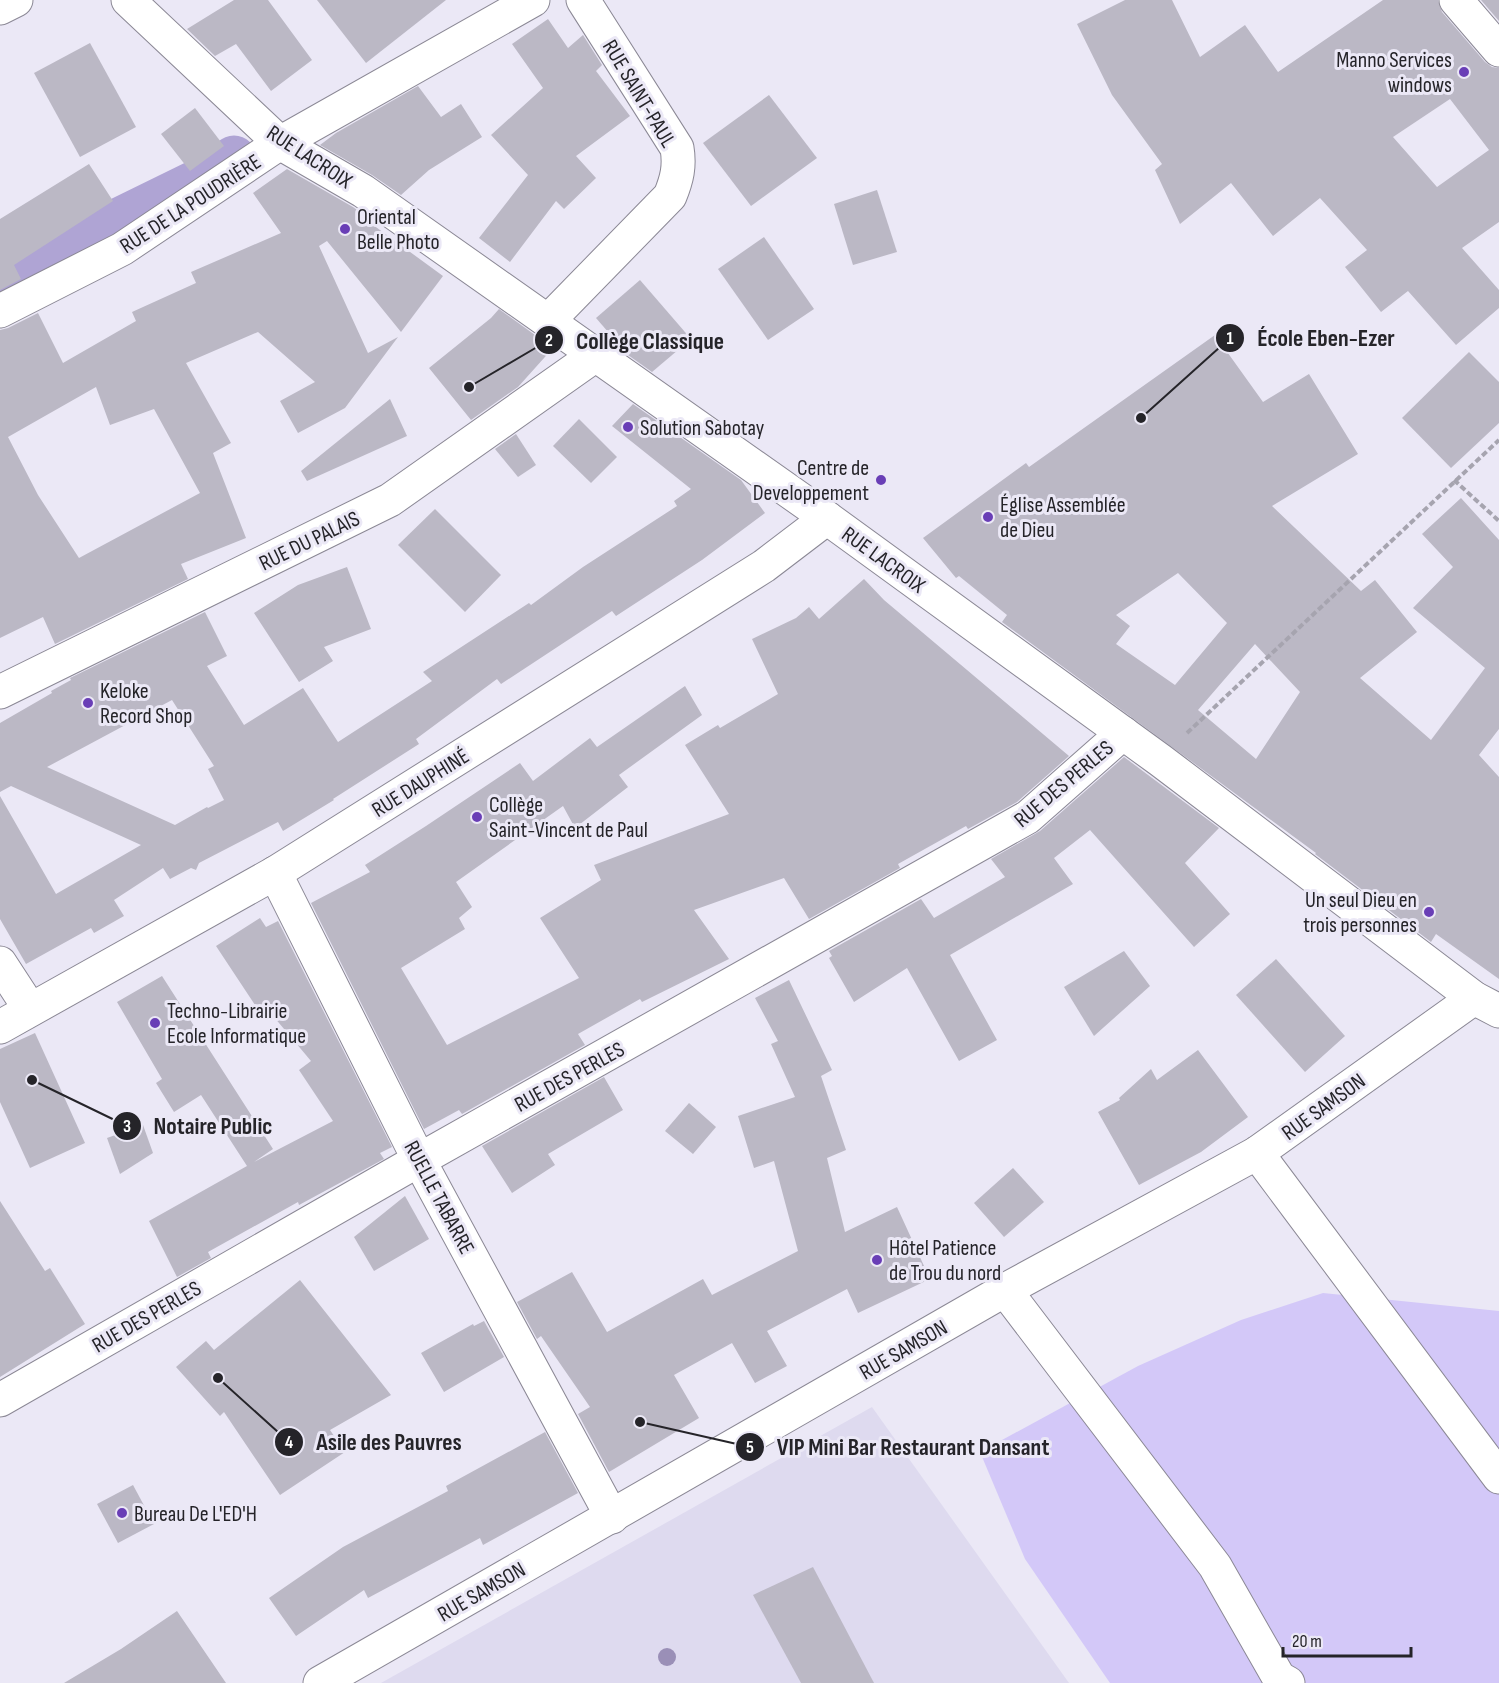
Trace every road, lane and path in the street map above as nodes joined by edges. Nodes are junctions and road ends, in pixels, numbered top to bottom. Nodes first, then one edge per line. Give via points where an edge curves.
1 (16, 0) edge
2 (128, 0) edge
3 (533, 0) edge
4 (583, 0) edge
5 (1456, 0) edge
6 (0, 8) edge
7 (1499, 50) edge
8 (280, 143) junction
9 (0, 311) edge
10 (549, 320) junction
11 (597, 354) junction
12 (1499, 440) edge
13 (1454, 480) junction
14 (827, 518) junction
15 (1499, 521) edge
16 (0, 692) edge
17 (1123, 733) junction
18 (1160, 760) junction
19 (275, 873) junction
20 (0, 963) edge
21 (1486, 1004) edge
22 (30, 1009) junction
23 (0, 1027) edge
24 (1257, 1153) junction
25 (419, 1160) junction
26 (1005, 1290) junction
27 (0, 1400) edge
28 (1499, 1477) edge
29 (612, 1517) junction
30 (320, 1683) edge
31 (1288, 1683) edge

1 - 6 street
2 - 8 street, RUE LACROIX
3 - 8 street, RUE DE LA POUDRIÈRE
4 - 10 street, RUE SAINT-PAUL via 676,148 679,164 670,196
5 - 7 street
8 - 9 street, RUE DE LA POUDRIÈRE via 122,249
8 - 10 street, RUE LACROIX via 363,190
10 - 11 street, RUE LACROIX
11 - 14 street, RUE LACROIX
11 - 16 street, RUE DU PALAIS via 390,500
12 - 13 path
13 - 15 path
13 - 18 path
14 - 17 street, RUE LACROIX
14 - 19 street, RUE DAUPHINÉ via 764,566
17 - 18 street, RUE LACROIX
17 - 25 street, RUE DES PERLES via 1028,817
18 - 21 street, RUE LACROIX
19 - 22 street, RUE DAUPHINÉ
19 - 25 street, RUELLE TABARRE
20 - 22 street
21 - 24 street, RUE SAMSON
22 - 23 street, RUE DAUPHINÉ
24 - 26 street, RUE SAMSON
24 - 28 street
25 - 27 street, RUE DES PERLES
25 - 29 street, RUELLE TABARRE
26 - 29 street, RUE SAMSON
26 - 31 street via 1215,1566 1279,1678
29 - 30 street, RUE SAMSON

